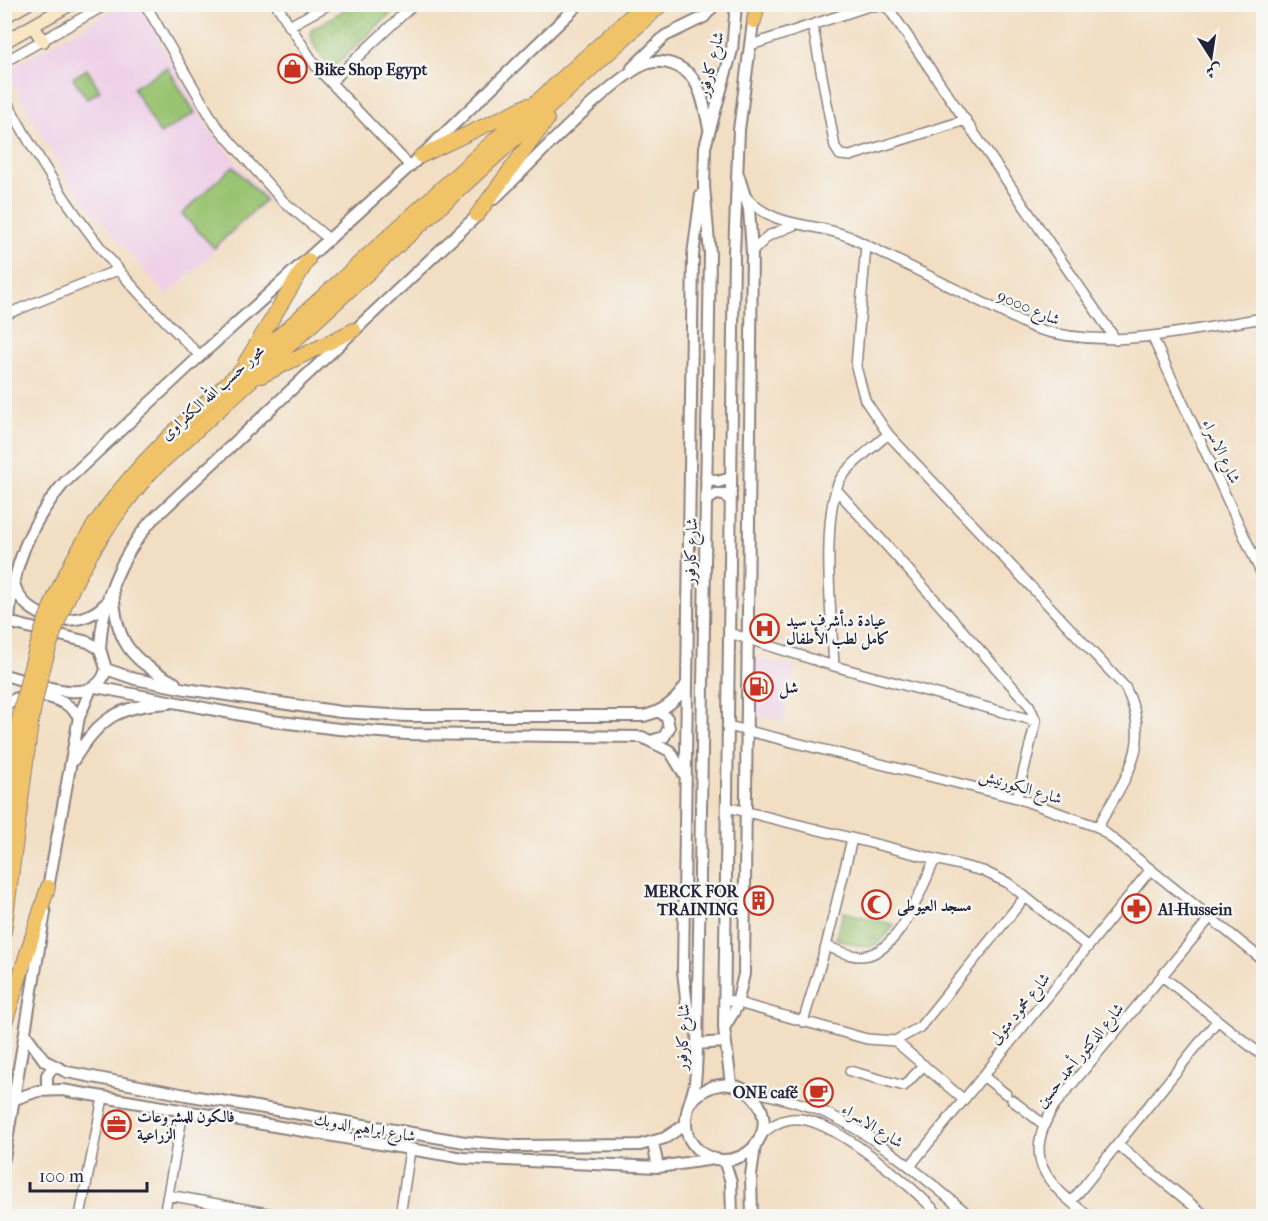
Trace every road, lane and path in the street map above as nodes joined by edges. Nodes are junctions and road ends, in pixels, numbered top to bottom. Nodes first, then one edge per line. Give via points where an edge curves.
1 (27, 4) edge
2 (71, 4) edge
3 (107, 4) edge
4 (145, 4) edge
5 (276, 4) edge
6 (330, 4) edge
7 (414, 4) edge
8 (579, 4) edge
9 (644, 4) edge
10 (662, 4) edge
11 (715, 4) edge
12 (736, 4) edge
13 (756, 4) edge
14 (4, 17) edge
15 (754, 21) joint
16 (33, 26) junction
17 (289, 26) junction
18 (813, 27) junction
19 (43, 41) junction
20 (4, 42) edge
21 (752, 45) junction
22 (4, 62) edge
23 (584, 68) junction
24 (628, 72) junction
25 (331, 82) junction
26 (4, 96) edge
27 (563, 97) junction
28 (541, 99) junction
29 (966, 120) junction
30 (709, 128) junction
31 (416, 161) junction
32 (736, 170) junction
33 (704, 186) junction
34 (746, 196) junction
35 (477, 215) junction
36 (799, 224) junction
37 (330, 240) junction
38 (866, 245) junction
39 (752, 252) junction
40 (308, 260) junction
41 (118, 270) junction
42 (4, 315) edge
43 (1263, 318) edge
44 (354, 330) junction
45 (751, 333) junction
46 (1152, 336) junction
47 (1116, 340) junction
48 (708, 350) junction
49 (200, 356) junction
50 (732, 360) junction
51 (241, 380) junction
52 (691, 384) junction
53 (888, 434) junction
54 (706, 477) junction
55 (731, 478) junction
56 (836, 489) junction
57 (730, 500) junction
58 (706, 501) junction
59 (1262, 572) edge
60 (13, 580) junction
61 (113, 581) junction
62 (4, 590) edge
63 (703, 596) junction
64 (106, 603) junction
65 (687, 615) junction
66 (7, 621) edge
67 (729, 633) junction
68 (747, 640) junction
69 (100, 649) junction
70 (834, 666) junction
71 (106, 669) junction
72 (4, 675) edge
73 (687, 682) junction
74 (93, 689) junction
75 (186, 689) junction
76 (183, 703) junction
77 (4, 708) edge
78 (659, 711) junction
79 (79, 717) junction
80 (1036, 721) junction
81 (25, 722) junction
82 (728, 726) junction
83 (746, 730) junction
84 (654, 740) junction
85 (70, 766) junction
86 (685, 776) junction
87 (1017, 798) junction
88 (727, 807) junction
89 (745, 812) junction
90 (1098, 827) junction
91 (4, 833) edge
92 (852, 839) junction
93 (684, 846) junction
94 (935, 859) junction
95 (1151, 869) junction
96 (700, 885) junction
97 (48, 887) junction
98 (1025, 897) junction
99 (1210, 918) junction
100 (4, 932) edge
101 (826, 946) junction
102 (1088, 947) junction
103 (1263, 961) edge
104 (1162, 976) junction
105 (724, 999) junction
106 (738, 1003) junction
107 (1217, 1021) junction
108 (803, 1022) junction
109 (4, 1026) edge
110 (724, 1028) junction
111 (696, 1029) junction
112 (26, 1035) junction
113 (895, 1041) junction
114 (724, 1042) junction
115 (696, 1044) junction
116 (1263, 1057) edge
117 (924, 1065) junction
118 (54, 1066) junction
119 (850, 1071) dead end
120 (983, 1076) junction
121 (731, 1084) junction
122 (745, 1089) junction
123 (47, 1090) junction
124 (103, 1098) junction
125 (15, 1099) junction
126 (963, 1099) junction
127 (691, 1102) junction
128 (183, 1112) junction
129 (686, 1124) junction
130 (1043, 1124) junction
131 (758, 1141) junction
132 (653, 1143) junction
133 (1118, 1144) junction
134 (410, 1150) junction
135 (4, 1158) edge
136 (719, 1160) junction
137 (910, 1166) junction
138 (658, 1167) junction
139 (751, 1180) junction
140 (731, 1182) junction
141 (168, 1195) junction
142 (1071, 1202) junction
143 (80, 1216) edge
144 (164, 1216) edge
145 (283, 1216) edge
146 (400, 1216) edge
147 (732, 1216) edge
148 (752, 1216) edge
149 (940, 1216) edge
150 (970, 1216) edge
151 (1088, 1216) edge
152 (1206, 1216) edge

1 - 14 main road
2 - 16 main road
3 - 19 street
4 - 37 street via 216,123 283,201
5 - 17 street
6 - 17 street
7 - 25 street
8 - 31 street
9 - 23 main road, محور حسب الله الكفراوى
10 - 23 main road, محور حسب الله الكفراوى
11 - 24 street via 704,18 665,36
12 - 30 street, شارع كارفور via 732,50
13 - 15 main road
15 - 21 street
16 - 19 main road
16 - 20 main road
17 - 25 street via 303,50
18 - 21 street
18 - 29 street via 869,6 889,9
18 - 29 street via 835,147 840,155 850,156
19 - 22 street
21 - 32 street via 741,101
23 - 27 main road, محور حسب الله الكفراوى
23 - 28 main road, محور حسب الله الكفراوى
24 - 30 street via 661,62 683,69 698,87
24 - 35 street
25 - 31 street
26 - 41 street via 52,177
27 - 35 main road
27 - 51 main road, محور حسب الله الكفراوى
28 - 31 main road
28 - 51 main road, محور حسب الله الكفراوى
29 - 47 street
30 - 33 street, شارع كارفور
31 - 37 street
32 - 34 street
32 - 50 street
33 - 48 street, شارع كارفور via 710,254
33 - 52 street via 694,238
34 - 36 street, شارع 9000 via 764,213
34 - 39 street
35 - 44 street
36 - 38 street, شارع 9000 via 833,230
36 - 39 street via 777,230
37 - 40 street
38 - 47 street, شارع 9000 via 1034,328 1086,340
38 - 53 street via 856,366 865,400
39 - 45 street
40 - 49 street
40 - 51 main road
41 - 42 street
41 - 49 street
43 - 46 street, شارع 9000
44 - 51 main road
44 - 61 street via 150,522
45 - 50 street
45 - 68 street
46 - 47 street, شارع 9000
46 - 59 street, شارع الاسراء
48 - 52 street
48 - 54 street, شارع كارفور
49 - 60 street via 64,483 27,538
50 - 55 street
51 - 81 main road, محور حسب الله الكفراوى, bridge via 147,467 91,527 62,578 37,644
52 - 65 street
53 - 56 street via 842,477
53 - 90 street via 1125,687 1135,706 1137,748
54 - 55 street via 718,482
54 - 58 street, شارع كارفور
55 - 57 street
56 - 70 street via 830,550
56 - 80 street via 1029,705
57 - 58 street via 716,494
57 - 67 street
58 - 63 street, شارع كارفور
60 - 62 street
60 - 64 street via 28,607 59,618 82,619 95,614
60 - 66 street
61 - 64 street
61 - 75 street via 116,623 126,646 143,665
63 - 65 street
63 - 96 street, شارع كارفور
64 - 69 street
65 - 73 street
66 - 69 street via 88,642
67 - 68 street
67 - 82 street
68 - 70 street
68 - 83 street
69 - 71 street
70 - 80 street
71 - 74 street
71 - 75 street
72 - 74 street via 76,693
73 - 78 street via 673,702
73 - 86 street
74 - 76 street
74 - 79 street
75 - 78 street via 374,714 637,717
76 - 84 street via 272,721 350,730 636,736
76 - 85 street via 133,707 111,716 93,731
77 - 79 street via 19,696 34,696 68,705
78 - 84 street via 667,718 669,728 664,737
79 - 85 street
80 - 87 street
81 - 91 main road, محور حسب الله الكفراوى
81 - 100 main road, محور حسب الله الكفراوى
82 - 83 street, شارع الكورنيش
82 - 88 street
83 - 87 street, شارع الكورنيش
83 - 89 street
84 - 86 street via 670,751
85 - 97 street
86 - 93 street
87 - 90 street, شارع الكورنيش
88 - 89 street
88 - 105 street
89 - 92 street
89 - 106 street via 744,974
90 - 95 street, شارع الكورنيش
92 - 94 street
92 - 101 street
93 - 96 street
93 - 111 street via 683,983
94 - 98 street via 983,871
94 - 101 street via 908,917 884,947 865,956 854,956
95 - 99 street, شارع الكورنيش
95 - 102 street, شارع محمود متولى
96 - 111 street, شارع كارفور
97 - 109 main road
97 - 112 street
98 - 102 street
98 - 113 street via 920,1027
99 - 103 street, شارع الكورنيش
99 - 104 street, شارع الدكتور أحمد حسين
101 - 108 street
102 - 120 street, شارع محمود متولى
104 - 107 street
104 - 130 street, شارع الدكتور أحمد حسين
105 - 106 street
105 - 110 street
106 - 108 street
106 - 110 street
107 - 116 street
107 - 133 street
108 - 113 street via 867,1040
110 - 114 street
111 - 115 street, شارع كارفور
112 - 118 street, شارع ابراهيم الدوبك via 37,1053
112 - 125 street
113 - 117 street
114 - 115 street
114 - 121 street
115 - 127 street, شارع كارفور
117 - 119 street via 904,1086
117 - 126 street
118 - 123 street via 47,1075
118 - 132 street, شارع ابراهيم الدوبك via 67,1072 186,1095 465,1142 518,1146
120 - 126 street, شارع محمود متولى
120 - 130 street
121 - 122 street
121 - 127 street via 708,1087
122 - 131 street via 759,1105 763,1126
122 - 137 street, شارع الاسراء via 816,1109
123 - 124 street, شارع ابراهيم الدوبك
123 - 125 street, شارع ابراهيم الدوبك
124 - 128 street, شارع ابراهيم الدوبك
124 - 143 street
125 - 135 street
126 - 137 street, شارع محمود متولى
127 - 129 street
128 - 134 street, شارع ابراهيم الدوبك
128 - 141 street
129 - 132 street, شارع ابراهيم الدوبك
129 - 136 street via 691,1142 705,1156
130 - 142 street, شارع الدكتور أحمد حسين via 1040,1159 1051,1184
131 - 136 street via 741,1156
131 - 139 street
131 - 149 street, شارع الاسراء via 782,1121 808,1121 876,1160
132 - 138 street
133 - 142 street
133 - 152 street
134 - 138 street, شارع ابراهيم الدوبك via 489,1161
134 - 146 street
136 - 138 street, شارع ابراهيم الدوبك
136 - 140 street
137 - 150 street, شارع الاسراء
139 - 140 street via 739,1176
139 - 148 street
140 - 147 street
141 - 144 street
141 - 145 street
142 - 151 street, شارع الدكتور أحمد حسين

